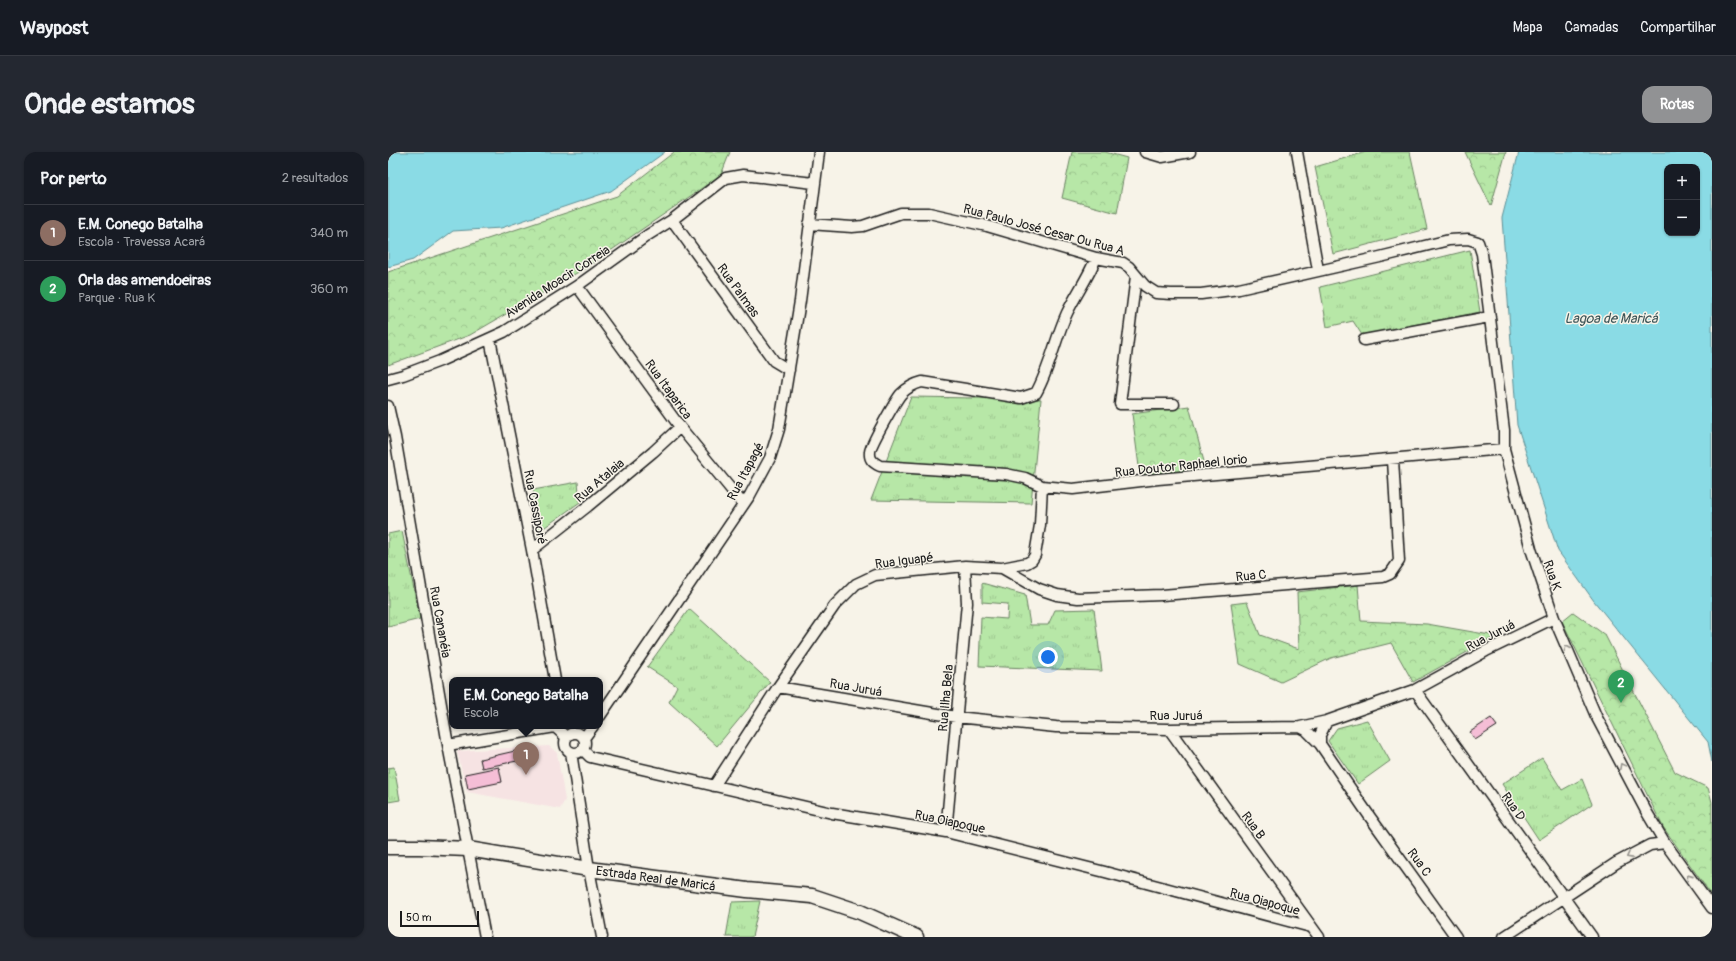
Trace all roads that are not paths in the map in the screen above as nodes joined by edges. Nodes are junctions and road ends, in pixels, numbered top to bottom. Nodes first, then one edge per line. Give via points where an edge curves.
1 (819, 152) edge
2 (1145, 152) edge
3 (1190, 152) edge
4 (1297, 152) edge
5 (1161, 154) edge
6 (814, 183) junction
7 (672, 220) junction
8 (809, 224) junction
9 (1449, 240) joint
10 (1096, 258) junction
11 (1318, 270) junction
12 (1136, 276) junction
13 (577, 286) junction
14 (1489, 317) junction
15 (490, 339) junction
16 (1364, 340) dead end
17 (789, 370) junction
18 (388, 379) edge
19 (1174, 404) dead end
20 (388, 406) edge
21 (680, 427) junction
22 (1504, 449) junction
23 (1394, 460) junction
24 (1042, 486) junction
25 (743, 504) junction
26 (532, 550) junction
27 (965, 566) junction
28 (1002, 568) junction
29 (1554, 618) junction
30 (554, 677) edge
31 (778, 687) junction
32 (1415, 690) junction
33 (603, 712) edge
34 (956, 718) junction
35 (1327, 721) junction
36 (1300, 727) junction
37 (549, 729) edge
38 (591, 729) edge
39 (1168, 729) junction
40 (566, 733) edge
41 (584, 738) junction
42 (1320, 744) junction
43 (448, 745) junction
44 (583, 750) junction
45 (571, 752) junction
46 (714, 786) junction
47 (946, 832) junction
48 (1665, 843) junction
49 (388, 848) edge
50 (468, 849) junction
51 (589, 869) junction
52 (1563, 898) junction
53 (1712, 908) edge
54 (1311, 927) junction
55 (913, 936) edge
56 (485, 937) edge
57 (602, 937) edge
58 (1318, 937) edge
59 (1456, 937) edge
60 (1504, 937) edge
61 (1592, 937) edge

1 - 6 street, Rua Itapagé
2 - 5 street
3 - 5 street
4 - 11 street
6 - 7 street, Avenida Moacir Correia via 743,175 726,178
6 - 8 street, Rua Itapagé
7 - 13 street, Avenida Moacir Correia
7 - 17 street, Rua Palmas via 774,361
8 - 10 street, Rua Paulo José Cesar Ou Rua A via 858,227 901,213 929,213 987,226
8 - 17 street, Rua Itapagé
9 - 11 street, Rua Paulo José Cesar Ou Rua A
9 - 14 street, Rua K via 1468,238 1478,242 1482,254
10 - 12 street, Rua Paulo José Cesar Ou Rua A via 1123,263
10 - 24 street, Rua Doutor Raphael Iorio via 1067,313 1036,393 1021,398 922,382 912,385 900,395 871,447 871,458 880,466 1006,474 1025,478
11 - 12 street, Rua Paulo José Cesar Ou Rua A via 1201,294 1156,293
12 - 19 street via 1120,404
13 - 15 street, Avenida Moacir Correia
13 - 21 street, Rua Itaparica
14 - 16 street
14 - 22 street, Rua K via 1504,430
15 - 18 street, Avenida Moacir Correia
15 - 26 street, Rua Cassiporé
17 - 25 street, Rua Itapagé via 779,429 770,458
20 - 43 street, Rua Cananéia
21 - 25 street, Rua Itaparica
21 - 26 street, Rua Atalaia
22 - 23 street, Rua Doutor Raphael Iorio
22 - 29 street, Rua K via 1531,549
23 - 24 street, Rua Doutor Raphael Iorio via 1158,479 1073,489
23 - 28 street, Rua C via 1399,562 1390,574 1383,577 1162,595 1078,598 1039,589
24 - 28 street, Rua Iguapé via 1035,555 1026,563
25 - 33 street, Rua Itapagé
26 - 30 street, Rua Cassiporé
27 - 28 street, Rua Iguapé
27 - 31 street, Rua Iguapé via 875,575 856,584 835,604
27 - 34 street, Rua Ilha Bela via 967,603
29 - 32 street, Rua Juruá
48 -> 29 street, Rua K via 1596,716
31 - 34 street, Rua Juruá
31 - 46 street, Rua Iguapé
32 - 35 street, Rua Juruá
32 - 52 street, Rua D
34 - 39 street, Rua Juruá via 1056,726
34 - 47 street, Rua Ilha Bela
35 - 36 street, Rua Juruá
35 - 42 street via 1320,735
36 - 39 street, Rua Juruá
36 - 42 street, Rua C
37 - 43 street
38 - 41 street
39 - 54 street, Rua B
40 - 41 street via 578,733
40 - 45 street via 566,748
41 - 44 street
42 - 59 street, Rua C
43 - 50 street, Rua Cananéia
44 - 45 street
44 - 46 street, Rua Oiapoque via 590,757
45 - 51 street
46 - 47 street, Rua Oiapoque via 832,813
47 - 54 street, Rua Oiapoque
48 -> 52 street via 1650,845 1616,863
53 -> 48 street, Rua K
49 - 50 main road, Estrada Real de Maricá
50 - 51 main road, Estrada Real de Maricá
50 - 56 street, Rua Cananéia
51 - 55 main road, Estrada Real de Maricá via 812,896 860,912
51 - 57 street
52 - 60 street
52 - 61 street, Rua D
54 - 58 street, Rua B

